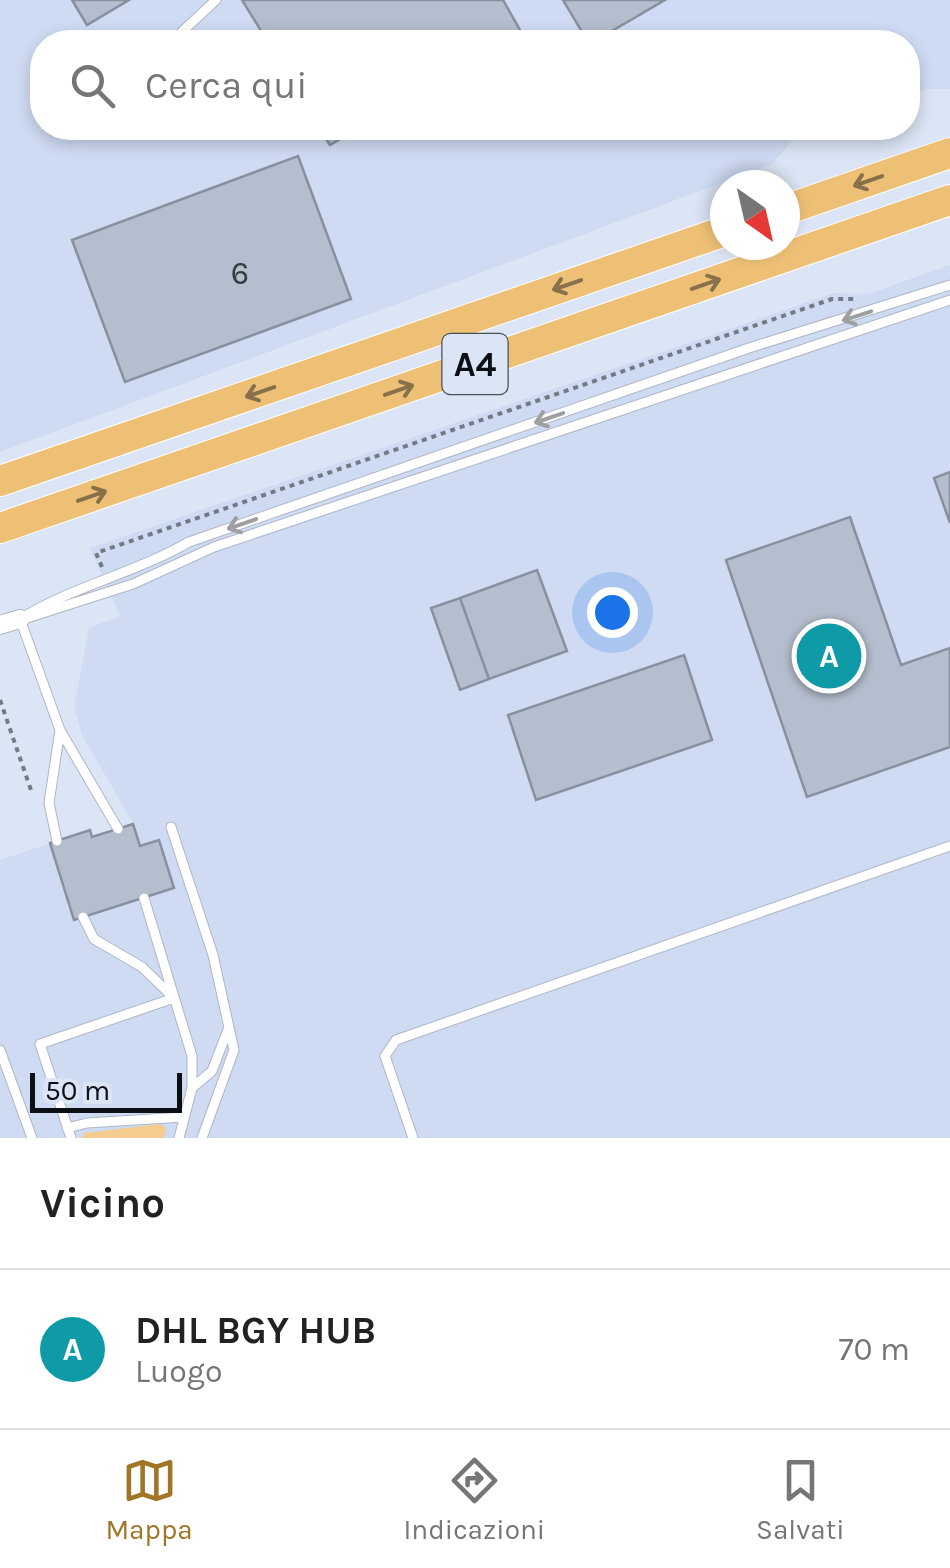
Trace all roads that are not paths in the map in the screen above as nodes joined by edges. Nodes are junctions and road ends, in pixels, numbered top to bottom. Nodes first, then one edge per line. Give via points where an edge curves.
1 (216, 0) edge
2 (184, 30) edge
3 (950, 153) edge
4 (950, 200) edge
5 (800, 205) edge
6 (710, 236) edge
7 (950, 285) edge
8 (950, 300) edge
9 (0, 482) edge
10 (0, 528) edge
11 (20, 620) junction
12 (0, 625) edge
13 (60, 730) junction
14 (171, 827) dead end
15 (118, 829) dead end
16 (57, 841) dead end
17 (950, 846) edge
18 (144, 898) dead end
19 (83, 917) dead end
20 (174, 998) junction
21 (230, 1024) junction
22 (0, 1050) edge
23 (192, 1088) junction
24 (184, 1117) junction
25 (69, 1133) edge
26 (32, 1138) edge
27 (179, 1138) edge
28 (202, 1138) edge
29 (413, 1138) edge

1 - 2 lane
3 -> 5 highway
10 -> 4 highway, A4
6 -> 9 highway, A4
7 -> 11 lane via 189,542
8 - 11 lane via 233,540 133,584
11 - 12 street
11 - 13 lane
13 - 15 lane
13 - 16 lane via 49,803
14 - 21 lane
17 - 29 lane via 396,1040 384,1056
18 - 20 lane
19 - 20 lane via 94,939 142,967
20 - 23 lane via 192,1056
20 - 25 lane via 40,1044
21 - 23 lane via 212,1072
21 - 28 lane via 231,1067
22 - 26 lane
23 - 24 lane
24 - 25 lane via 106,1121
24 - 27 lane

